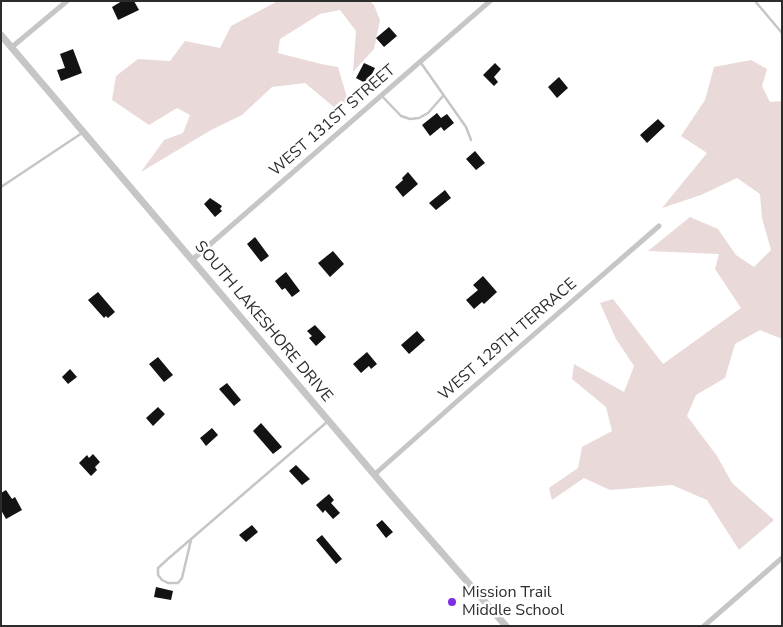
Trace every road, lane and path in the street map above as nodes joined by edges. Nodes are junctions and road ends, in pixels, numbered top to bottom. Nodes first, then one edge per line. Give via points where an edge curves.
1 (66, 1) edge
2 (490, 1) edge
3 (755, 1) edge
4 (782, 33) edge
5 (1, 35) edge
6 (12, 48) junction
7 (420, 62) junction
8 (381, 95) junction
9 (443, 96) junction
10 (83, 132) junction
11 (471, 140) dead end
12 (1, 187) edge
13 (659, 226) dead end
14 (192, 260) junction
15 (328, 421) junction
16 (375, 474) junction
17 (191, 540) junction
18 (782, 558) edge
19 (506, 626) edge
20 (704, 626) edge

1 - 6 street
2 - 7 street, WEST 131ST STREET
3 - 4 lane
5 - 6 street, SOUTH LAKESHORE DRIVE
6 - 10 street, SOUTH LAKESHORE DRIVE
7 - 8 street, WEST 131ST STREET
7 - 9 lane
8 - 9 lane via 401,116 410,119 428,113
8 - 14 street, WEST 131ST STREET
9 - 11 lane via 466,127
10 - 12 lane
10 - 14 street, SOUTH LAKESHORE DRIVE
13 - 16 street, WEST 129TH TERRACE
14 - 15 street, SOUTH LAKESHORE DRIVE
15 - 16 street, SOUTH LAKESHORE DRIVE
15 - 17 lane
16 - 19 street, SOUTH LAKESHORE DRIVE
17 - 17 lane via 158,568 162,580 168,583 182,578
18 - 20 street

